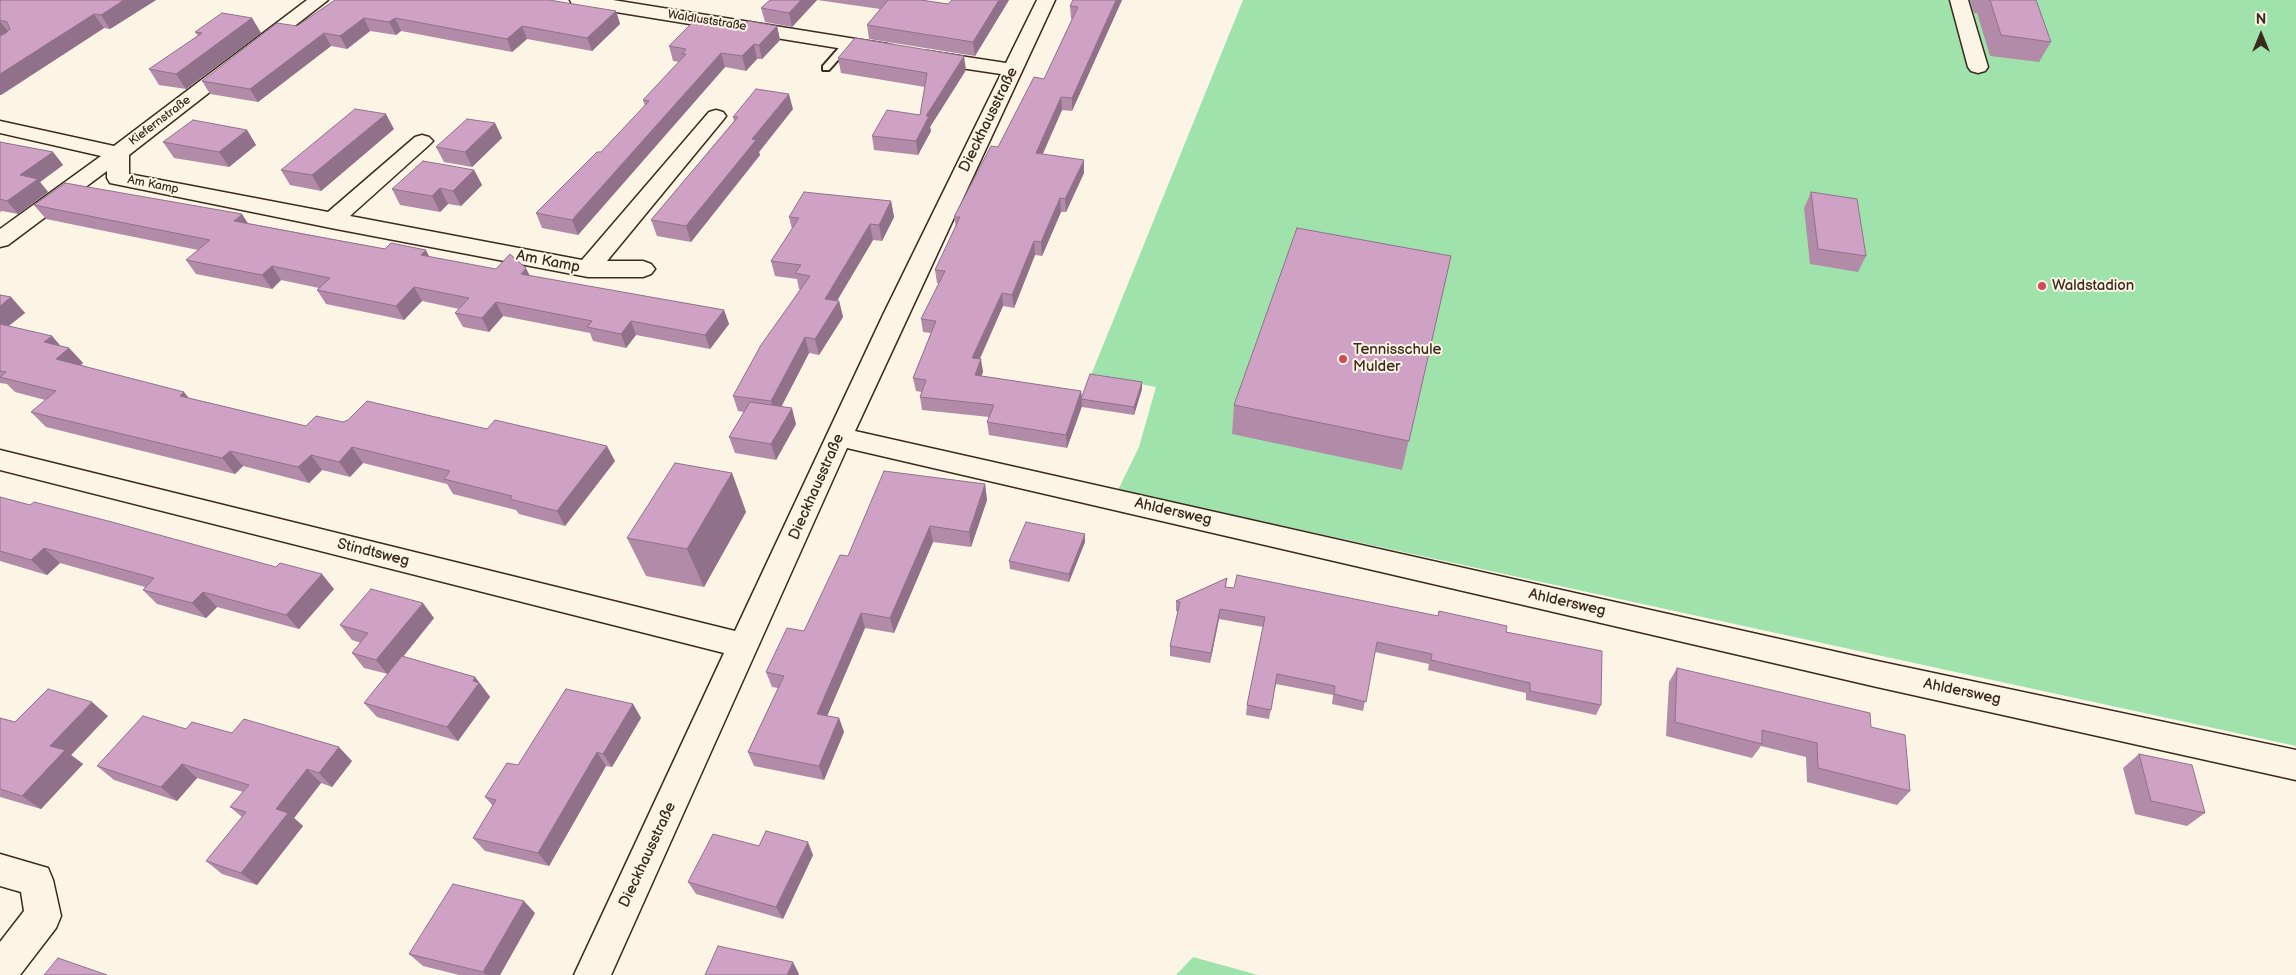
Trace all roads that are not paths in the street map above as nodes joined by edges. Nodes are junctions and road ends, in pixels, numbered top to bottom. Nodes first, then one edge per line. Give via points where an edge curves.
1 (319, 0) edge
2 (579, 0) edge
3 (1046, 0) edge
4 (1959, 0) edge
5 (846, 44) junction
6 (826, 68) dead end
7 (1978, 68) dead end
8 (1012, 70) junction
9 (716, 116) dead end
10 (0, 128) edge
11 (422, 141) dead end
12 (118, 153) junction
13 (331, 221) junction
14 (0, 240) edge
15 (588, 269) junction
16 (643, 269) dead end
17 (840, 437) junction
18 (0, 460) edge
19 (745, 646) junction
20 (2296, 765) edge
21 (0, 870) edge
22 (0, 971) edge
23 (592, 975) edge

1 - 12 street, Kiefernstraße
2 - 5 street, Waldluststraße
3 - 8 street, Dieckhausstraße
4 - 7 street
5 - 6 lane
5 - 8 street, Waldluststraße
8 - 17 street, Dieckhausstraße
9 - 15 street, Am Kamp
10 - 12 street, Am Kamp
11 - 13 street
12 - 13 street, Am Kamp via 118,178
12 - 14 street, Kiefernstraße
13 - 15 street, Am Kamp
15 - 16 street, Am Kamp
17 - 19 street, Dieckhausstraße
17 - 20 street, Ahldersweg via 1877,674
18 - 19 street, Stindtsweg
19 - 23 street, Dieckhausstraße
21 - 22 street via 36,880 43,916

